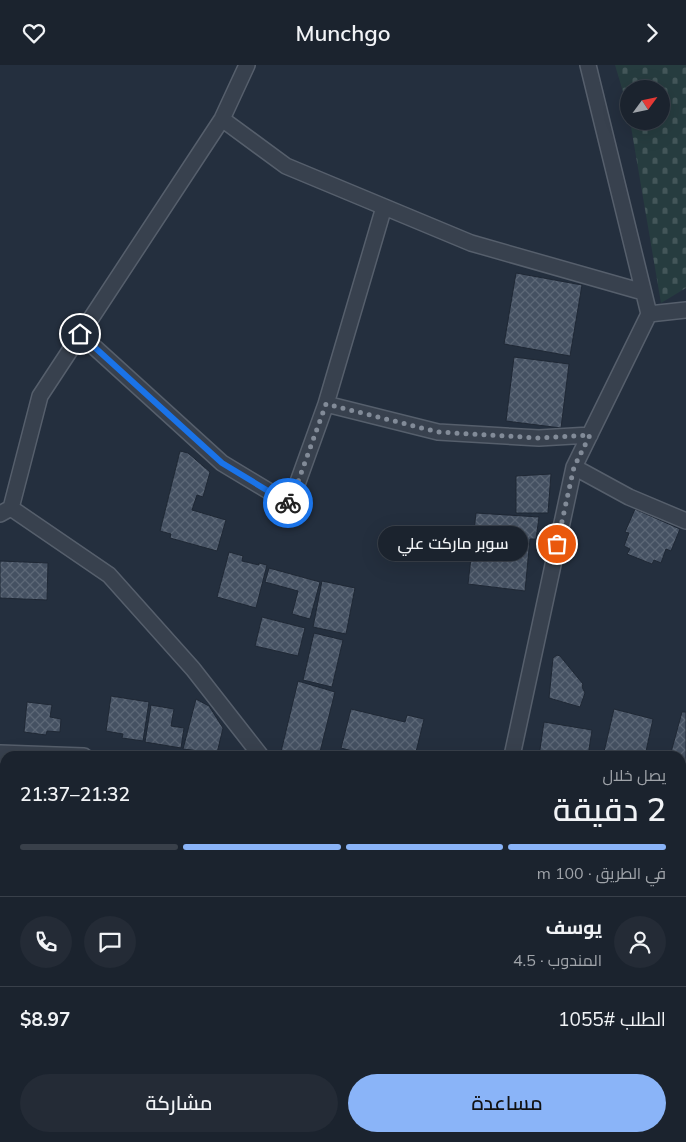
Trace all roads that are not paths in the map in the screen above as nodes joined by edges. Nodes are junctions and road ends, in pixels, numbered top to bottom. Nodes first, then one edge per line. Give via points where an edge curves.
1 (247, 65) edge
2 (588, 65) edge
3 (222, 119) junction
4 (384, 207) junction
5 (643, 292) junction
6 (686, 309) edge
7 (649, 315) junction
8 (80, 334) junction
9 (326, 404) junction
10 (590, 435) junction
11 (574, 467) junction
12 (6, 511) edge
13 (686, 521) edge
14 (257, 751) edge
15 (513, 751) edge

1 - 3 street
2 - 5 street
3 - 4 street via 286,166
3 - 8 street
4 - 5 street via 471,243
4 - 9 street
5 - 7 street
6 - 7 street
7 - 10 street
8 - 9 street via 222,463 290,504
8 - 12 street via 40,396
9 - 10 street via 438,432 539,438
10 - 11 street
11 - 13 street via 629,497
11 - 15 street
12 - 14 street via 109,575 193,669

